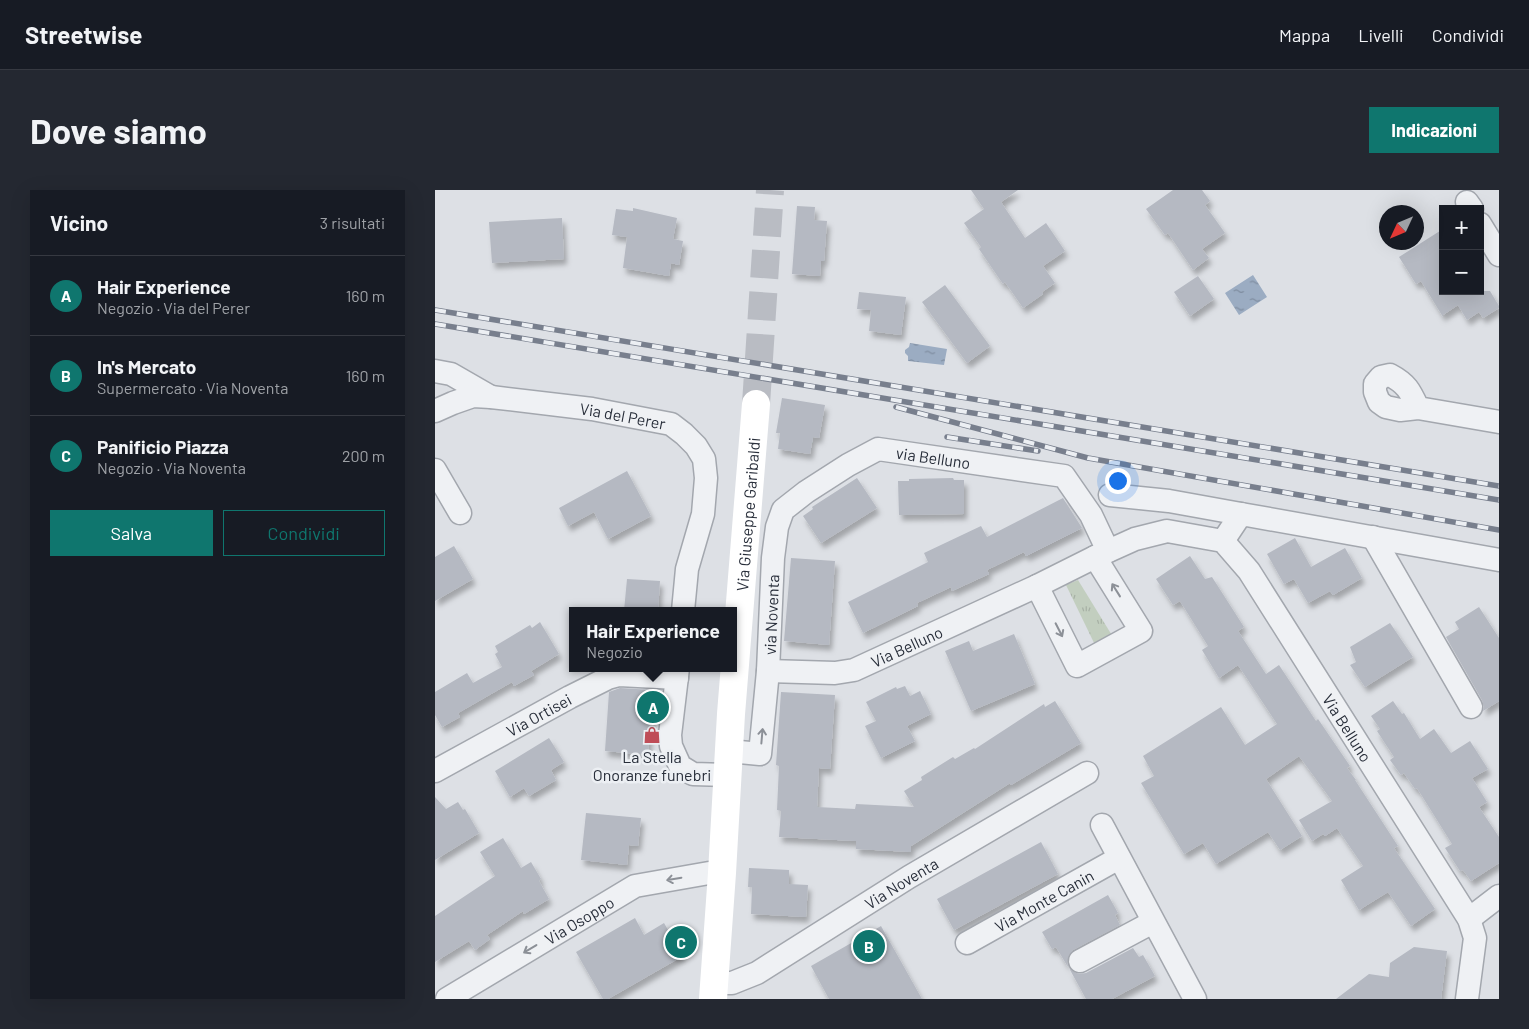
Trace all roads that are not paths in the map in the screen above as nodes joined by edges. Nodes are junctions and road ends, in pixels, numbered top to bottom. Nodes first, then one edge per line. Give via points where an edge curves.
1 (1484, 231) edge
2 (1499, 255) edge
3 (435, 371) edge
4 (491, 397) junction
5 (756, 404) tunnel mouth
6 (1418, 408) dead end
7 (435, 411) edge
8 (1499, 422) edge
9 (435, 470) edge
10 (1110, 496) dead end
11 (459, 513) dead end
12 (1241, 514) junction
13 (1373, 537) junction
14 (1223, 540) junction
15 (1102, 554) junction
16 (773, 558) joint
17 (1499, 560) edge
18 (1037, 586) junction
19 (683, 607) edge
20 (737, 640) edge
21 (768, 671) junction
22 (734, 672) edge
23 (677, 673) edge
24 (1471, 707) dead end
25 (731, 714) joint
26 (728, 763) junction
27 (435, 771) edge
28 (1087, 773) dead end
29 (1102, 825) dead end
30 (1119, 858) junction
31 (722, 873) junction
32 (1499, 896) edge
33 (1469, 919) junction
34 (1153, 922) junction
35 (967, 943) dead end
36 (1080, 962) dead end
37 (713, 991) edge
38 (447, 999) edge
39 (1195, 999) edge
40 (1467, 999) edge

1 - 2 street
3 - 4 street via 451,374
4 - 7 street, Via del Perer via 473,396
4 - 19 street, Via del Perer via 591,409 671,424 696,446 704,459 705,500 687,569
5 - 20 street, Via Giuseppe Garibaldi
6 - 8 street
9 - 11 street
10 - 12 street via 1169,501
12 - 13 street
12 - 14 street
13 - 17 street
13 - 24 street
14 - 15 street, Via Belluno via 1167,531
14 - 33 street, Via Belluno via 1249,571
15 - 16 street, via Belluno via 1091,516 1064,476 878,449 848,465 783,510
15 - 18 street, Via Belluno
18 -> 15 street via 1077,666 1141,632
16 - 21 street, via Noventa
18 - 21 street, Via Belluno via 853,670 835,673
26 -> 21 street, Via Noventa via 760,754
22 - 25 street, Via Giuseppe Garibaldi
23 - 26 street via 671,746 680,766 693,774
23 - 27 street, Via Ortisei via 609,678
25 - 26 street, Via Noventa
26 - 31 street, Via Noventa
28 - 37 street, Via Noventa via 909,877 757,973
29 - 30 street
30 - 34 street
30 - 35 street, Via Monte Canin
31 - 37 street, Via Noventa
31 -> 38 street, Via Osoppo via 635,886
32 - 33 street
33 - 40 street, Via Belluno via 1475,938
34 - 36 street
34 - 39 street

